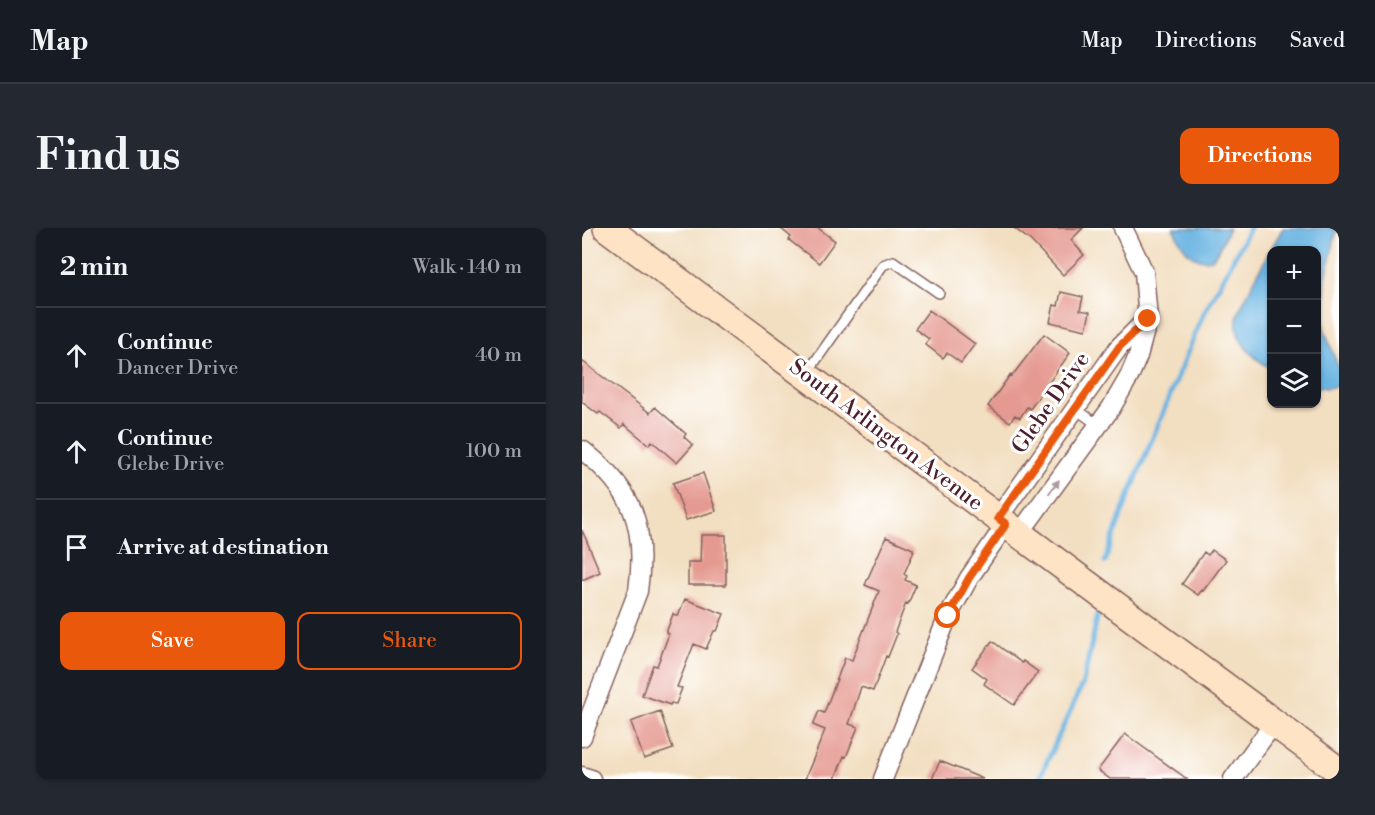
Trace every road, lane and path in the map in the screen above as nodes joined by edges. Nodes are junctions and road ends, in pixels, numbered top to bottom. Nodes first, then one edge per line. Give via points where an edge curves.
1 (607, 228) edge
2 (1124, 228) edge
3 (939, 293) dead end
4 (1148, 319) junction
5 (805, 375) junction
6 (1076, 409) junction
7 (1098, 425) junction
8 (582, 450) edge
9 (1008, 525) junction
10 (1274, 723) junction
11 (582, 737) edge
12 (1339, 771) edge
13 (582, 776) edge
14 (591, 779) edge
15 (883, 779) edge
16 (1233, 779) edge

1 - 5 main road, South Arlington Avenue
2 - 4 street via 1144,272
3 - 5 lane via 893,261 883,265
4 - 6 street, Glebe Drive via 1119,347
4 - 7 street via 1129,377
5 - 9 main road, South Arlington Avenue
6 - 7 lane
6 - 9 street, Glebe Drive
9 -> 7 street
8 - 11 street via 616,480 633,509 640,533 642,566 638,591
9 - 10 main road, South Arlington Avenue
9 - 15 street via 969,578 948,616
10 - 12 main road, South Arlington Avenue
10 - 16 street
13 - 14 street

